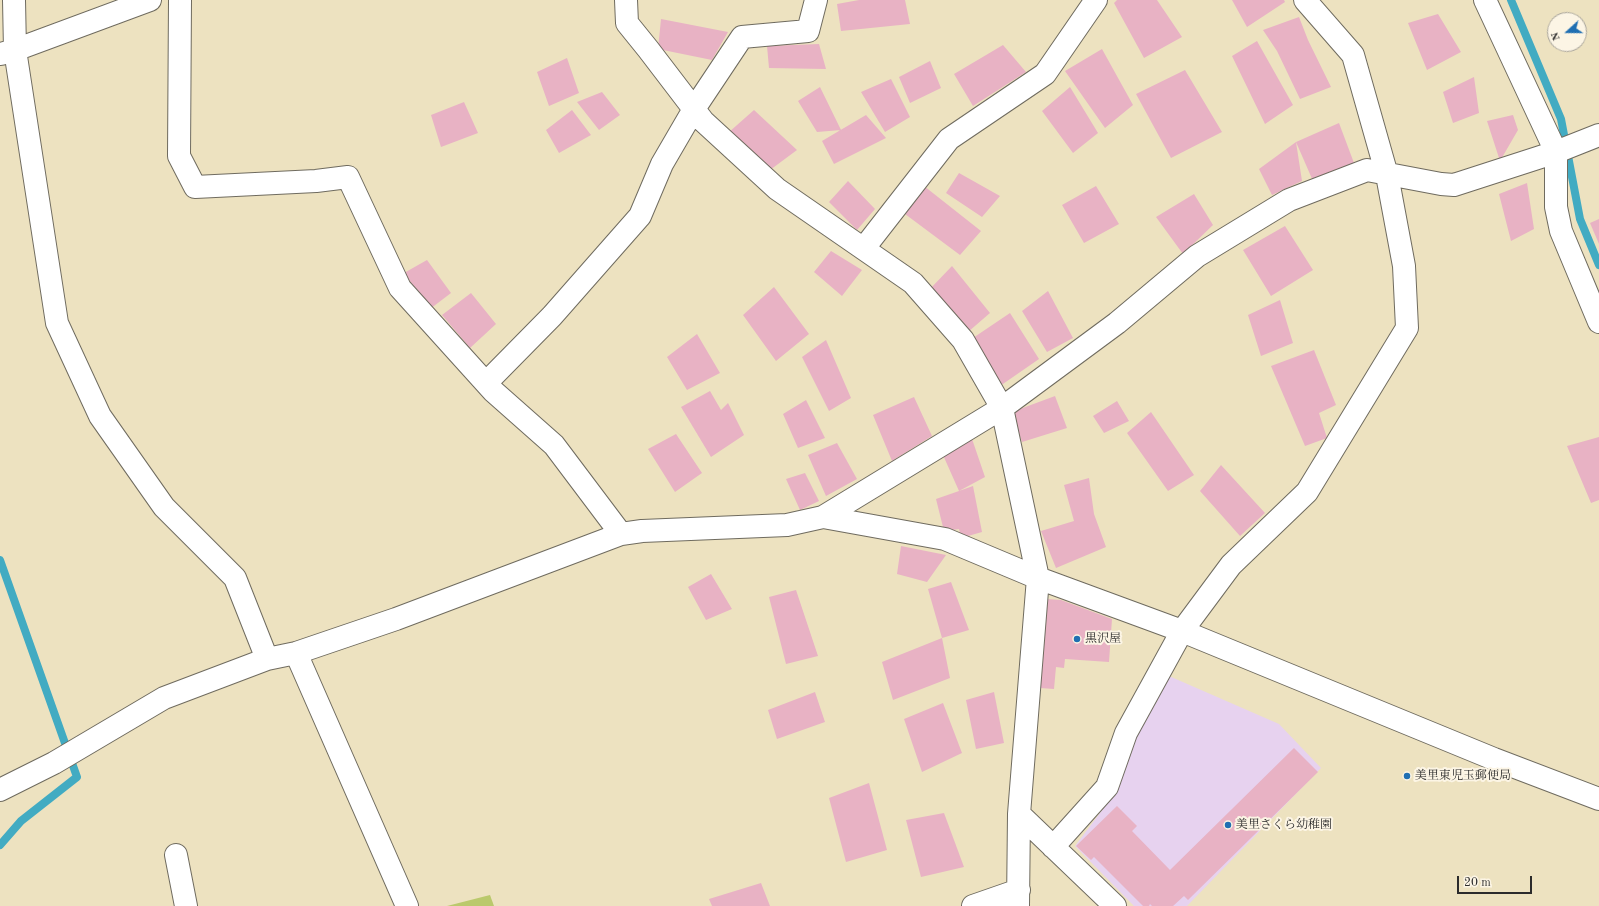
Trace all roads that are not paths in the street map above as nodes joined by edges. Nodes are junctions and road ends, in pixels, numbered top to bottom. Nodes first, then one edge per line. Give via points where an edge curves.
1 (14, 0) edge
2 (150, 0) edge
3 (180, 0) edge
4 (626, 0) edge
5 (816, 0) edge
6 (1096, 0) edge
7 (1305, 0) edge
8 (1486, 0) edge
9 (7, 52) edge
10 (694, 109) junction
11 (1599, 135) edge
12 (1556, 152) junction
13 (1387, 175) junction
14 (864, 248) junction
15 (1599, 322) edge
16 (486, 383) junction
17 (1002, 408) junction
18 (823, 517) junction
19 (621, 534) junction
20 (1038, 578) junction
21 (1182, 631) junction
22 (296, 653) junction
23 (267, 659) junction
24 (0, 790) edge
25 (1599, 799) edge
26 (1019, 814) junction
27 (1053, 847) junction
28 (176, 855) dead end
29 (1018, 898) edge
30 (186, 906) edge
31 (407, 906) edge
32 (974, 906) edge
33 (1115, 906) edge

1 - 9 street
2 - 9 street
3 - 16 street via 179,156 195,187 348,177 400,288
4 - 10 street via 626,23
5 - 10 street via 808,31 742,36
6 - 14 street via 1045,74 949,139
7 - 13 street via 1352,55
8 - 12 street
9 - 23 street via 57,323 100,416 164,506 235,578
10 - 14 street via 704,122 777,189
10 - 16 street via 662,164 640,216 552,316
11 - 12 street
12 - 13 street via 1454,185
12 - 15 street via 1556,207 1561,231
13 - 17 street via 1367,170 1289,200 1269,212 1197,256 1118,323
13 - 21 street via 1404,266 1407,328 1307,492 1231,565
14 - 17 street via 913,283 963,340
16 - 19 street via 554,445
17 - 18 street
17 - 20 street
18 - 19 street via 787,525
18 - 20 street via 945,539
19 - 22 street via 396,619
20 - 21 street
20 - 26 street
21 - 25 street via 1494,759
21 - 27 street via 1126,733 1107,787
22 - 23 street
22 - 31 street
23 - 24 street via 164,698 54,763
26 - 27 street
26 - 29 street
27 - 33 street
28 - 30 street
29 - 32 street

